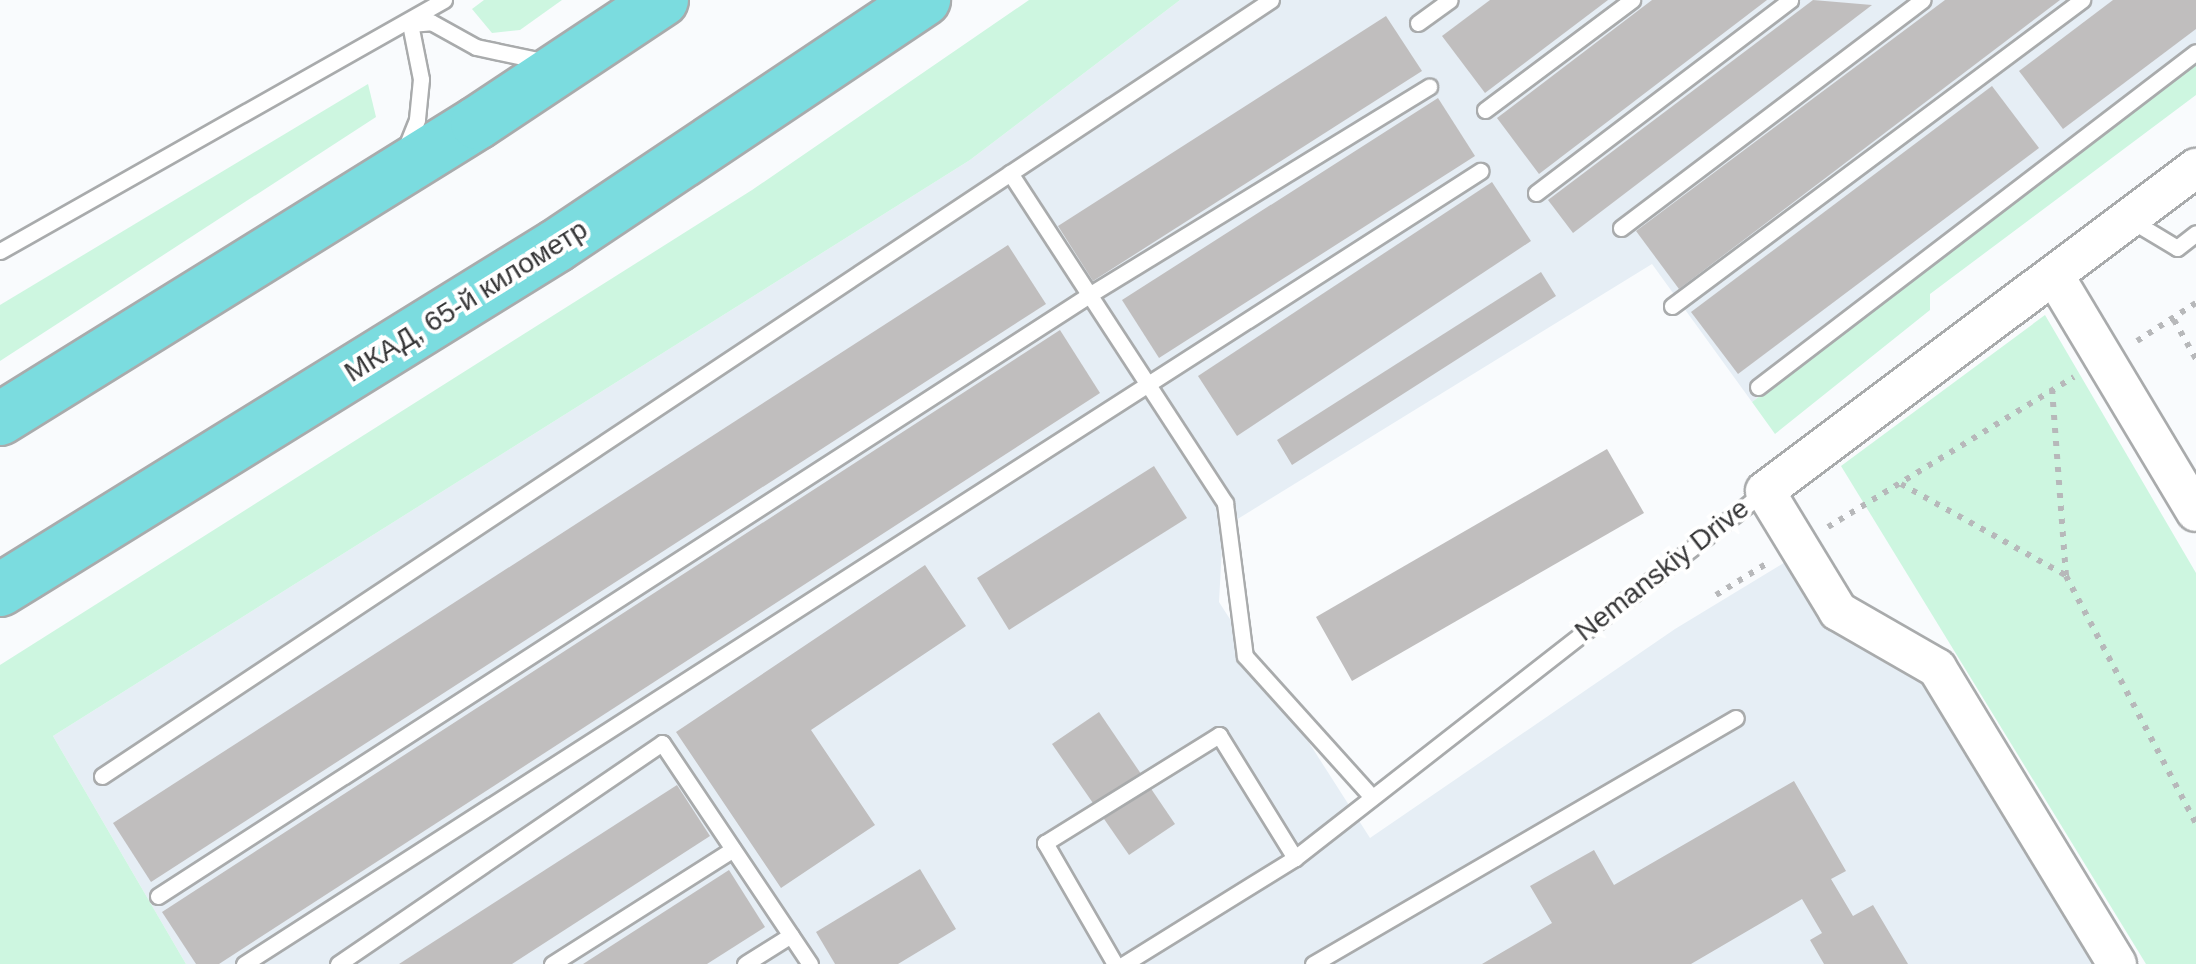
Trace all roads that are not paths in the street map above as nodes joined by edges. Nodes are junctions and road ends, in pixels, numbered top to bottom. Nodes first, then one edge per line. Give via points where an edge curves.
1 (444, 0) edge
2 (662, 0) edge
3 (924, 0) edge
4 (1271, 0) edge
5 (1450, 0) edge
6 (1632, 0) edge
7 (1790, 0) edge
8 (1923, 0) edge
9 (2082, 0) edge
10 (410, 24) junction
11 (1418, 24) dead end
12 (2196, 52) edge
13 (569, 62) junction
14 (1430, 87) dead end
15 (1485, 110) dead end
16 (2196, 168) edge
17 (1480, 171) dead end
18 (1010, 173) junction
19 (395, 174) junction
20 (1536, 193) dead end
21 (2129, 218) junction
22 (1621, 228) dead end
23 (2196, 233) edge
24 (0, 251) edge
25 (2054, 274) junction
26 (1090, 295) junction
27 (1672, 306) dead end
28 (1146, 382) junction
29 (1758, 387) dead end
30 (0, 418) edge
31 (1764, 491) junction
32 (2196, 512) edge
33 (0, 590) edge
34 (1736, 718) dead end
35 (102, 776) dead end
36 (1372, 797) junction
37 (733, 848) junction
38 (1295, 858) junction
39 (158, 896) dead end
40 (791, 935) junction
41 (244, 964) edge
42 (338, 964) edge
43 (552, 964) edge
44 (745, 964) edge
45 (810, 964) edge
46 (1114, 964) edge
47 (1124, 964) edge
48 (1313, 964) edge
49 (2117, 964) edge

1 - 10 lane
2 - 13 highway
3 - 33 highway, МКАД, 65-й километр via 556,246
4 - 18 lane
5 - 11 lane
6 - 15 lane
7 - 20 lane
8 - 22 lane
9 - 27 lane
10 - 13 lane via 431,22 514,60
10 - 19 lane via 421,79 417,119
10 - 24 lane
12 - 29 lane
13 - 19 highway
14 - 26 lane
16 - 21 street, Nemanskiy Drive
17 - 28 lane
18 - 26 lane
18 - 35 lane
19 - 30 highway
21 - 23 lane via 2177,248
21 - 25 street, Nemanskiy Drive
25 - 31 street, Nemanskiy Drive
25 - 32 street
26 - 28 lane
26 - 39 lane
28 - 36 lane via 1225,503 1245,656
28 - 41 lane
31 - 36 lane, Nemanskiy Drive
31 - 49 street via 1838,611 1938,668
34 - 48 lane
36 - 38 lane, Nemanskiy Drive
37 - 40 lane
37 - 42 lane via 662,743
37 - 43 lane
38 - 46 lane via 1220,735 1045,844
38 - 47 lane, Nemanskiy Drive
40 - 44 lane
40 - 45 lane

